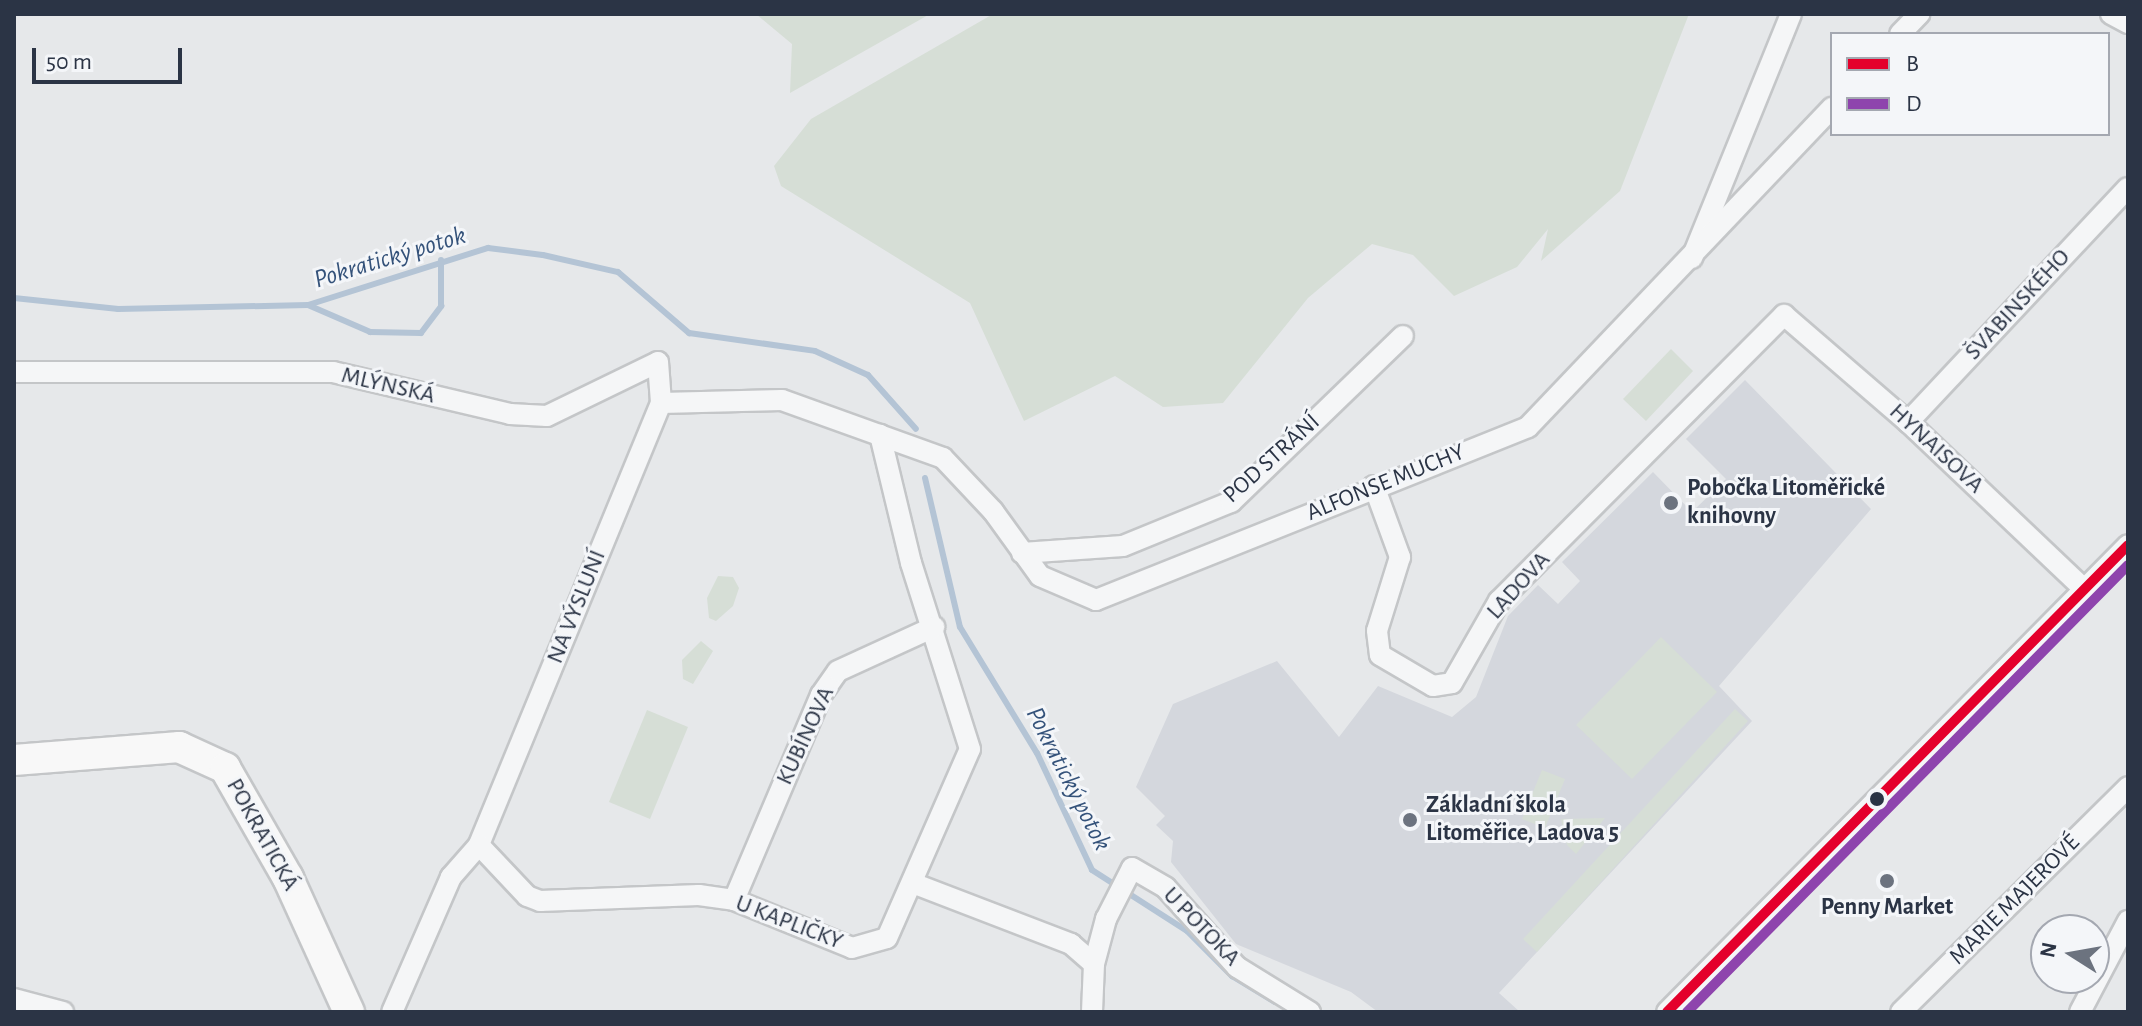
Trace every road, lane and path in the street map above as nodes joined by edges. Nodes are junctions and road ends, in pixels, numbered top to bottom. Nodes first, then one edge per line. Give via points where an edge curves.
1 (1791, 14) edge
2 (2111, 14) edge
3 (2128, 23) edge
4 (1830, 110) edge
5 (2128, 188) edge
6 (1691, 261) junction
7 (1784, 315) joint
8 (1403, 336) dead end
9 (14, 372) edge
10 (661, 403) junction
11 (1908, 422) junction
12 (880, 435) junction
13 (1374, 486) junction
14 (2128, 545) edge
15 (1022, 553) junction
16 (2083, 588) junction
17 (934, 627) junction
18 (14, 760) edge
19 (2128, 787) edge
20 (479, 845) junction
21 (915, 884) junction
22 (734, 900) junction
23 (2128, 921) edge
24 (1094, 964) junction
25 (14, 999) edge
26 (63, 1012) edge
27 (349, 1012) edge
28 (392, 1012) edge
29 (1092, 1012) edge
30 (1310, 1012) edge
31 (1667, 1012) edge
32 (1901, 1012) edge
33 (2080, 1012) edge

1 - 6 street
2 - 3 street
4 - 6 street, ALFONSE MUCHY
5 - 11 street, ŠVABINSKÉHO
6 - 13 street, ALFONSE MUCHY via 1528,427
7 - 11 street, HYNAISOVA
7 - 13 street, LADOVA via 1499,601 1452,683 1433,686 1387,663 1376,642 1400,557
8 - 15 street, POD STRÁNÍ via 1231,502 1123,546
9 - 10 street, MLÝNSKÁ via 333,372 510,414 547,416 658,362
10 - 12 street via 765,396
10 - 20 street, NA VÝSLUNÍ
11 - 16 street, HYNAISOVA
12 - 15 street, ALFONSE MUCHY via 943,458
12 - 17 street via 911,563
13 - 15 street, ALFONSE MUCHY via 1096,600 1064,591
14 - 16 street
16 - 31 street
17 - 21 street via 970,749
17 - 22 street, KUBÍNOVA via 838,671 821,695
18 - 27 street, POKRATICKÁ via 179,747 225,768 288,878
19 - 32 street, MARIE MAJEROVÉ
20 - 22 street, U KAPLIČKY via 527,896 557,903 699,895
20 - 28 street, NA VÝSLUNÍ via 451,877
21 - 22 street, U KAPLIČKY via 887,938 864,949
21 - 24 street via 1071,944
23 - 33 street
24 - 29 street
24 - 30 street, U POTOKA via 1129,873 1166,888 1237,967
25 - 26 street

